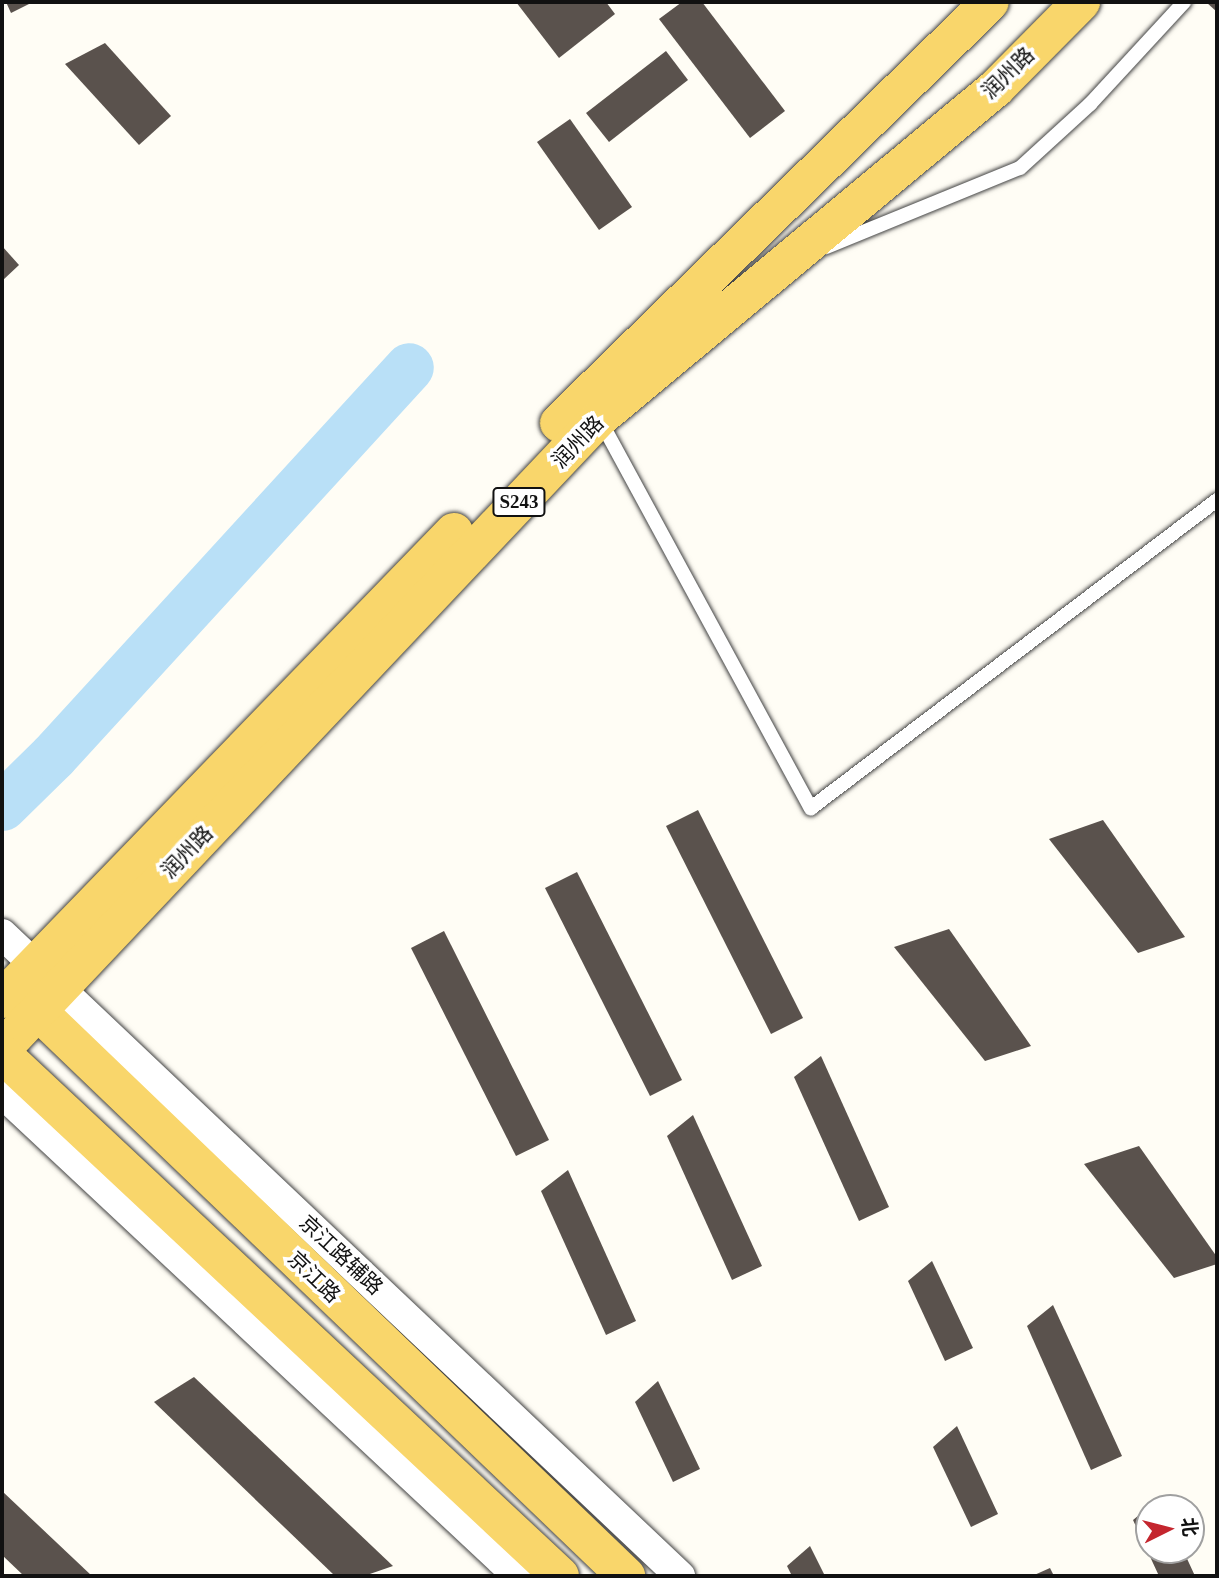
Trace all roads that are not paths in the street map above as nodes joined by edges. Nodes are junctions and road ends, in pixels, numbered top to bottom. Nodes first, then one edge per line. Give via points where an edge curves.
1 (990, 2) edge
2 (1081, 2) edge
3 (1184, 2) edge
4 (782, 265) junction
5 (593, 407) junction
6 (1217, 500) edge
7 (2, 934) edge
8 (24, 988) edge
9 (2, 1051) edge
10 (2, 1094) edge
11 (518, 1576) edge
12 (560, 1576) edge
13 (626, 1576) edge
14 (680, 1576) edge

1 - 5 main road, 润州路 / S243
2 - 4 main road, 润州路 / S243 via 996,88
3 - 4 lane via 1090,104 1020,168
4 - 5 main road, 润州路 / S243
5 - 6 lane via 811,808
5 - 8 main road, 润州路 / S243
7 - 8 street, 京江路辅路
8 - 9 main road, 润州路 / S243
8 - 13 main road, 京江路
8 - 14 street, 京江路辅路
9 - 12 main road
10 - 11 street

